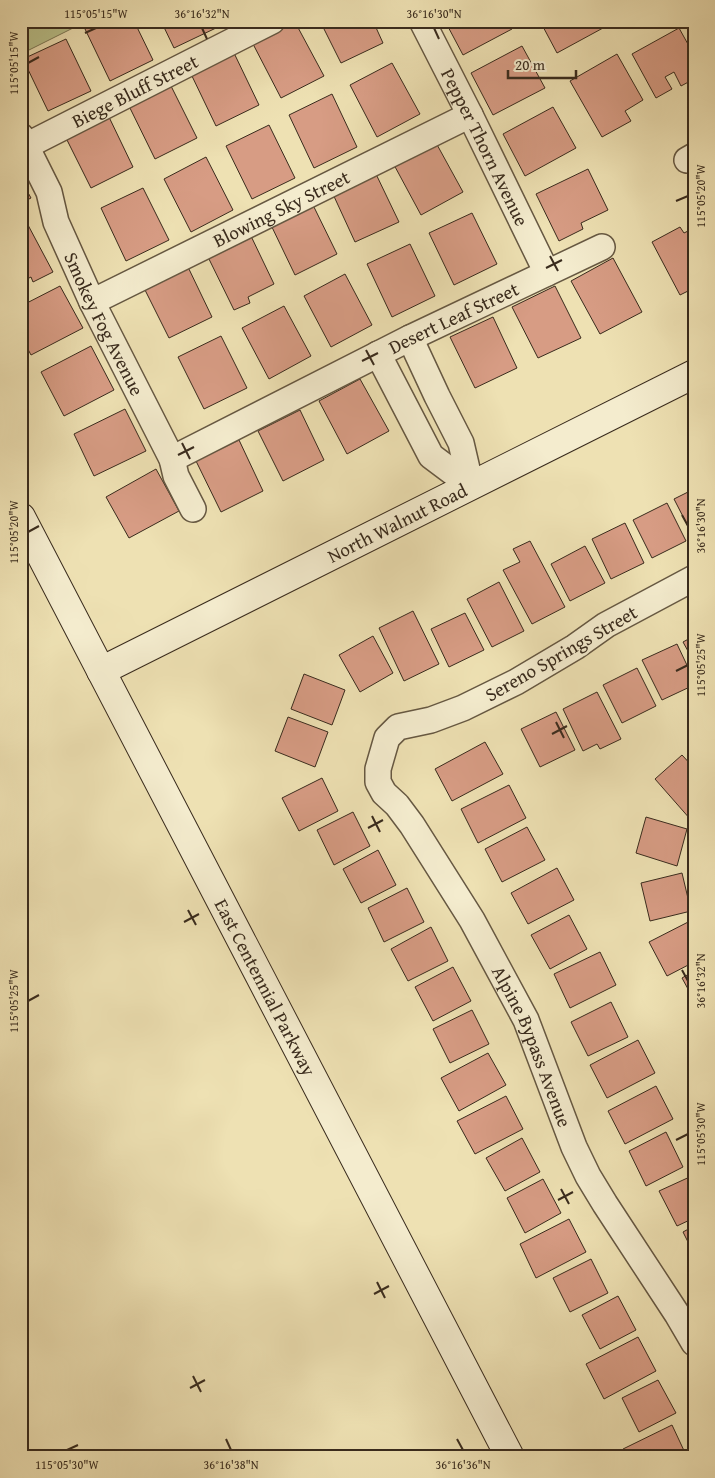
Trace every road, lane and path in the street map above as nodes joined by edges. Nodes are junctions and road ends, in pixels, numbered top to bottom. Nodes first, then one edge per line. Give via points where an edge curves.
1 (272, 21) edge
2 (422, 21) edge
3 (470, 115) junction
4 (24, 141) edge
5 (602, 247) dead end
6 (547, 273) junction
7 (92, 302) junction
8 (410, 338) junction
9 (378, 354) junction
10 (694, 374) edge
11 (437, 396) junction
12 (408, 410) junction
13 (172, 459) junction
14 (471, 486) junction
15 (193, 509) dead end
16 (21, 517) edge
17 (694, 578) edge
18 (101, 671) junction
19 (382, 754) joint
20 (694, 1343) edge
21 (510, 1457) edge

1 - 4 street, Biege Bluff Street
2 - 3 street, Pepper Thorn Avenue
3 - 6 street, Pepper Thorn Avenue
3 - 7 street, Blowing Sky Street
4 - 7 street, Smokey Fog Avenue via 49,192 56,222
5 - 6 street, Desert Leaf Street
6 - 8 street, Desert Leaf Street
7 - 13 street, Smokey Fog Avenue
8 - 9 street, Desert Leaf Street
8 - 11 street
9 - 12 street
9 - 13 street, Desert Leaf Street
10 - 14 main road, North Walnut Road
11 - 12 street
11 - 14 street via 461,443
12 - 14 street via 431,456
13 - 15 street, Smokey Fog Avenue via 176,476
14 - 18 main road, North Walnut Road
16 - 18 main road, East Centennial Parkway
17 - 19 street, Sereno Springs Street via 606,625 516,682 455,711 398,728 387,738
18 - 21 main road, East Centennial Parkway
19 - 20 street, Alpine Bypass Avenue via 378,782 412,825 472,920 526,1020 588,1176

